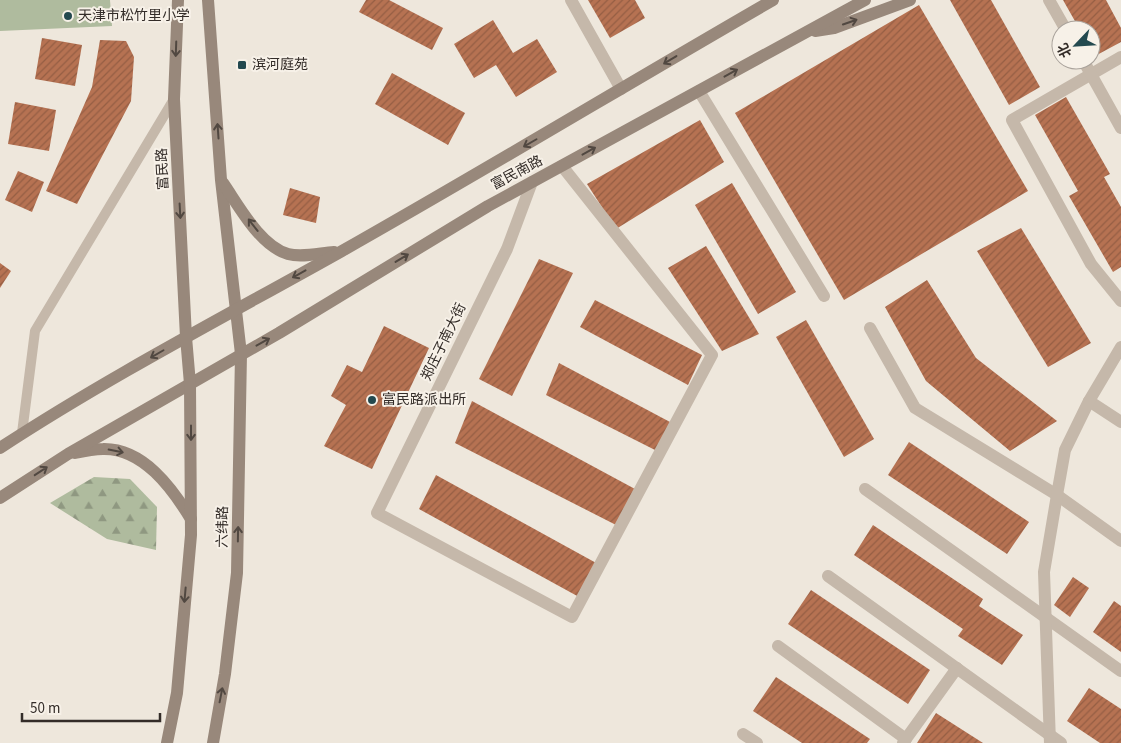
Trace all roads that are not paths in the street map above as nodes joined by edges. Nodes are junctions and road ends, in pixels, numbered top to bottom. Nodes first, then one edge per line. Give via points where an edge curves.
1 (178, 0) edge
2 (208, 0) edge
3 (571, 0) edge
4 (773, 0) edge
5 (864, 0) edge
6 (910, 0) edge
7 (1048, 0) edge
8 (1060, 20) edge
9 (802, 33) junction
10 (1121, 56) edge
11 (1088, 70) edge
12 (1090, 74) junction
13 (621, 89) junction
14 (699, 91) junction
15 (174, 99) junction
16 (1121, 128) edge
17 (562, 166) junction
18 (221, 180) junction
19 (532, 182) junction
20 (342, 251) junction
21 (824, 296) dead end
22 (1121, 301) edge
23 (236, 309) junction
24 (870, 328) dead end
25 (186, 337) junction
26 (1121, 347) edge
27 (241, 354) junction
28 (190, 384) junction
29 (1089, 401) junction
30 (1121, 422) edge
31 (22, 434) junction
32 (0, 448) edge
33 (68, 454) junction
34 (866, 489) dead end
35 (1057, 495) junction
36 (0, 498) edge
37 (191, 519) junction
38 (1121, 541) edge
39 (828, 576) dead end
40 (1045, 617) junction
41 (778, 646) dead end
42 (956, 668) junction
43 (1121, 671) edge
44 (743, 734) dead end
45 (1050, 739) edge
46 (904, 741) edge
47 (167, 743) edge
48 (212, 743) edge
49 (757, 743) edge
50 (1061, 743) edge

1 -> 15 main road, 富民路
18 -> 2 main road
3 - 13 street
4 -> 13 main road, 富民南路
5 - 9 main road, 富民南路
9 -> 6 main road via 834,28
7 - 8 street
14 -> 9 main road, 富民南路
10 - 12 street
11 - 12 street
12 - 16 street
12 - 22 street via 1012,120 1091,264
13 -> 20 main road, 富民南路
17 -> 14 main road, 富民南路
14 - 21 street
15 -> 25 main road, 富民路
15 - 31 lane via 36,331
17 - 19 main road, 富民南路
17 - 19 street, 郑庄子南大街 via 712,355 572,617 377,513 507,249
20 -> 18 main road via 288,254 267,243
18 - 23 main road
27 -> 19 main road, 富民南路
20 -> 23 main road
23 - 25 main road
23 - 27 main road, 六纬路
24 - 35 street via 915,408
25 - 28 main road, 富民路
25 -> 31 main road
26 - 29 street
27 - 28 main road, 富民南路
48 -> 27 main road, 六纬路 via 225,674 237,573
28 - 33 main road
28 -> 37 main road
29 - 30 street
29 - 35 street via 1065,450
31 - 32 main road
36 -> 33 main road
33 -> 37 main road via 104,449 128,453 163,481
34 - 40 street
35 - 38 street
35 - 40 street via 1044,572
37 -> 47 main road via 177,693
39 - 42 street
40 - 43 street
40 - 45 street
41 - 46 street
42 - 45 street
42 - 46 street
44 - 49 street
45 - 50 street

